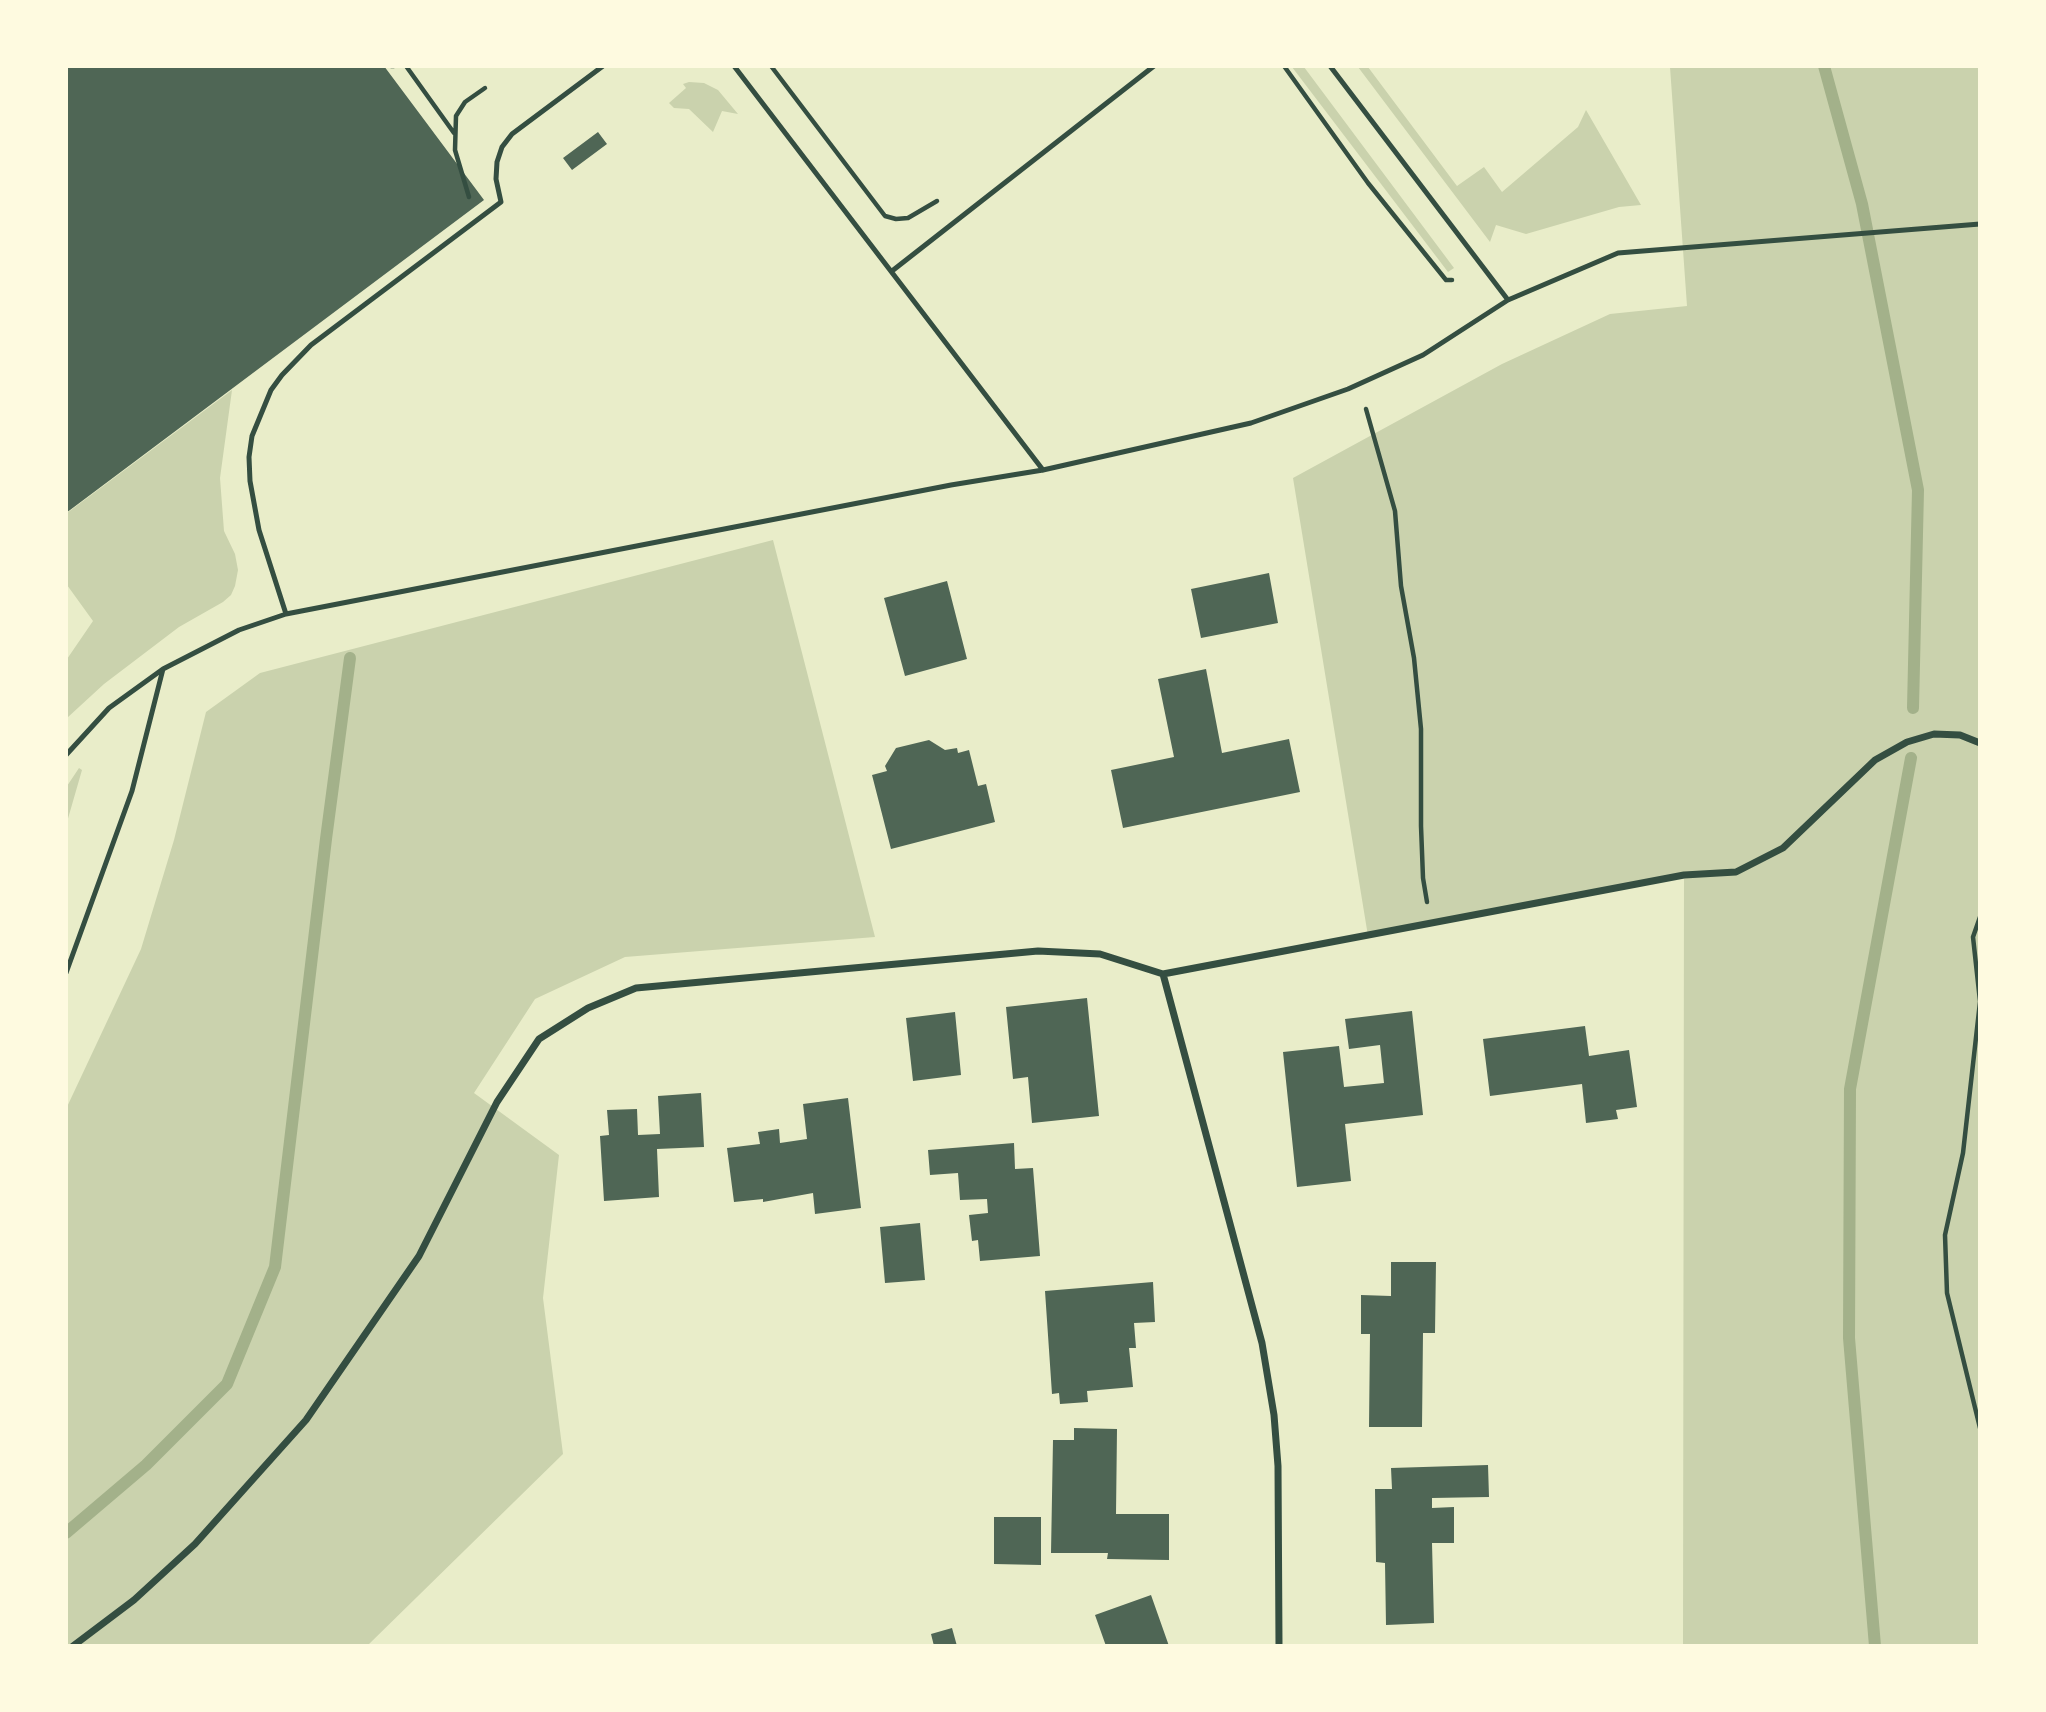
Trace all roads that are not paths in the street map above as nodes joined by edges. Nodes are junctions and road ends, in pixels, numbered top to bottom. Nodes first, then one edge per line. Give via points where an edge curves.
1 (603, 66) edge
2 (734, 66) edge
3 (1154, 66) edge
4 (1330, 66) edge
5 (1979, 225) edge
6 (892, 271) junction
7 (1508, 300) junction
8 (1043, 470) junction
9 (286, 614) junction
10 (163, 669) junction
11 (1979, 743) edge
12 (66, 755) edge
13 (66, 973) edge
14 (1163, 974) junction
15 (73, 1646) edge
16 (1279, 1646) edge

1 - 9 lane via 512,134 502,147 496,162 501,202 311,345 271,390 252,436 250,481 259,530
2 - 6 lane
3 - 6 lane
4 - 7 lane
5 - 7 lane via 1618,253
6 - 8 lane
7 - 8 lane via 1423,355 1345,390 1251,423
8 - 9 lane
9 - 10 lane via 239,630
10 - 12 lane via 109,708
10 - 13 lane via 132,791
11 - 14 street via 1960,735 1934,734 1907,742 1875,760 1783,848 1737,872 1684,875
14 - 15 street via 1100,954 1038,951 636,988 578,1014 539,1039 497,1102 419,1256 306,1420 195,1544 134,1600
14 - 16 street via 1266,1367 1280,1496

